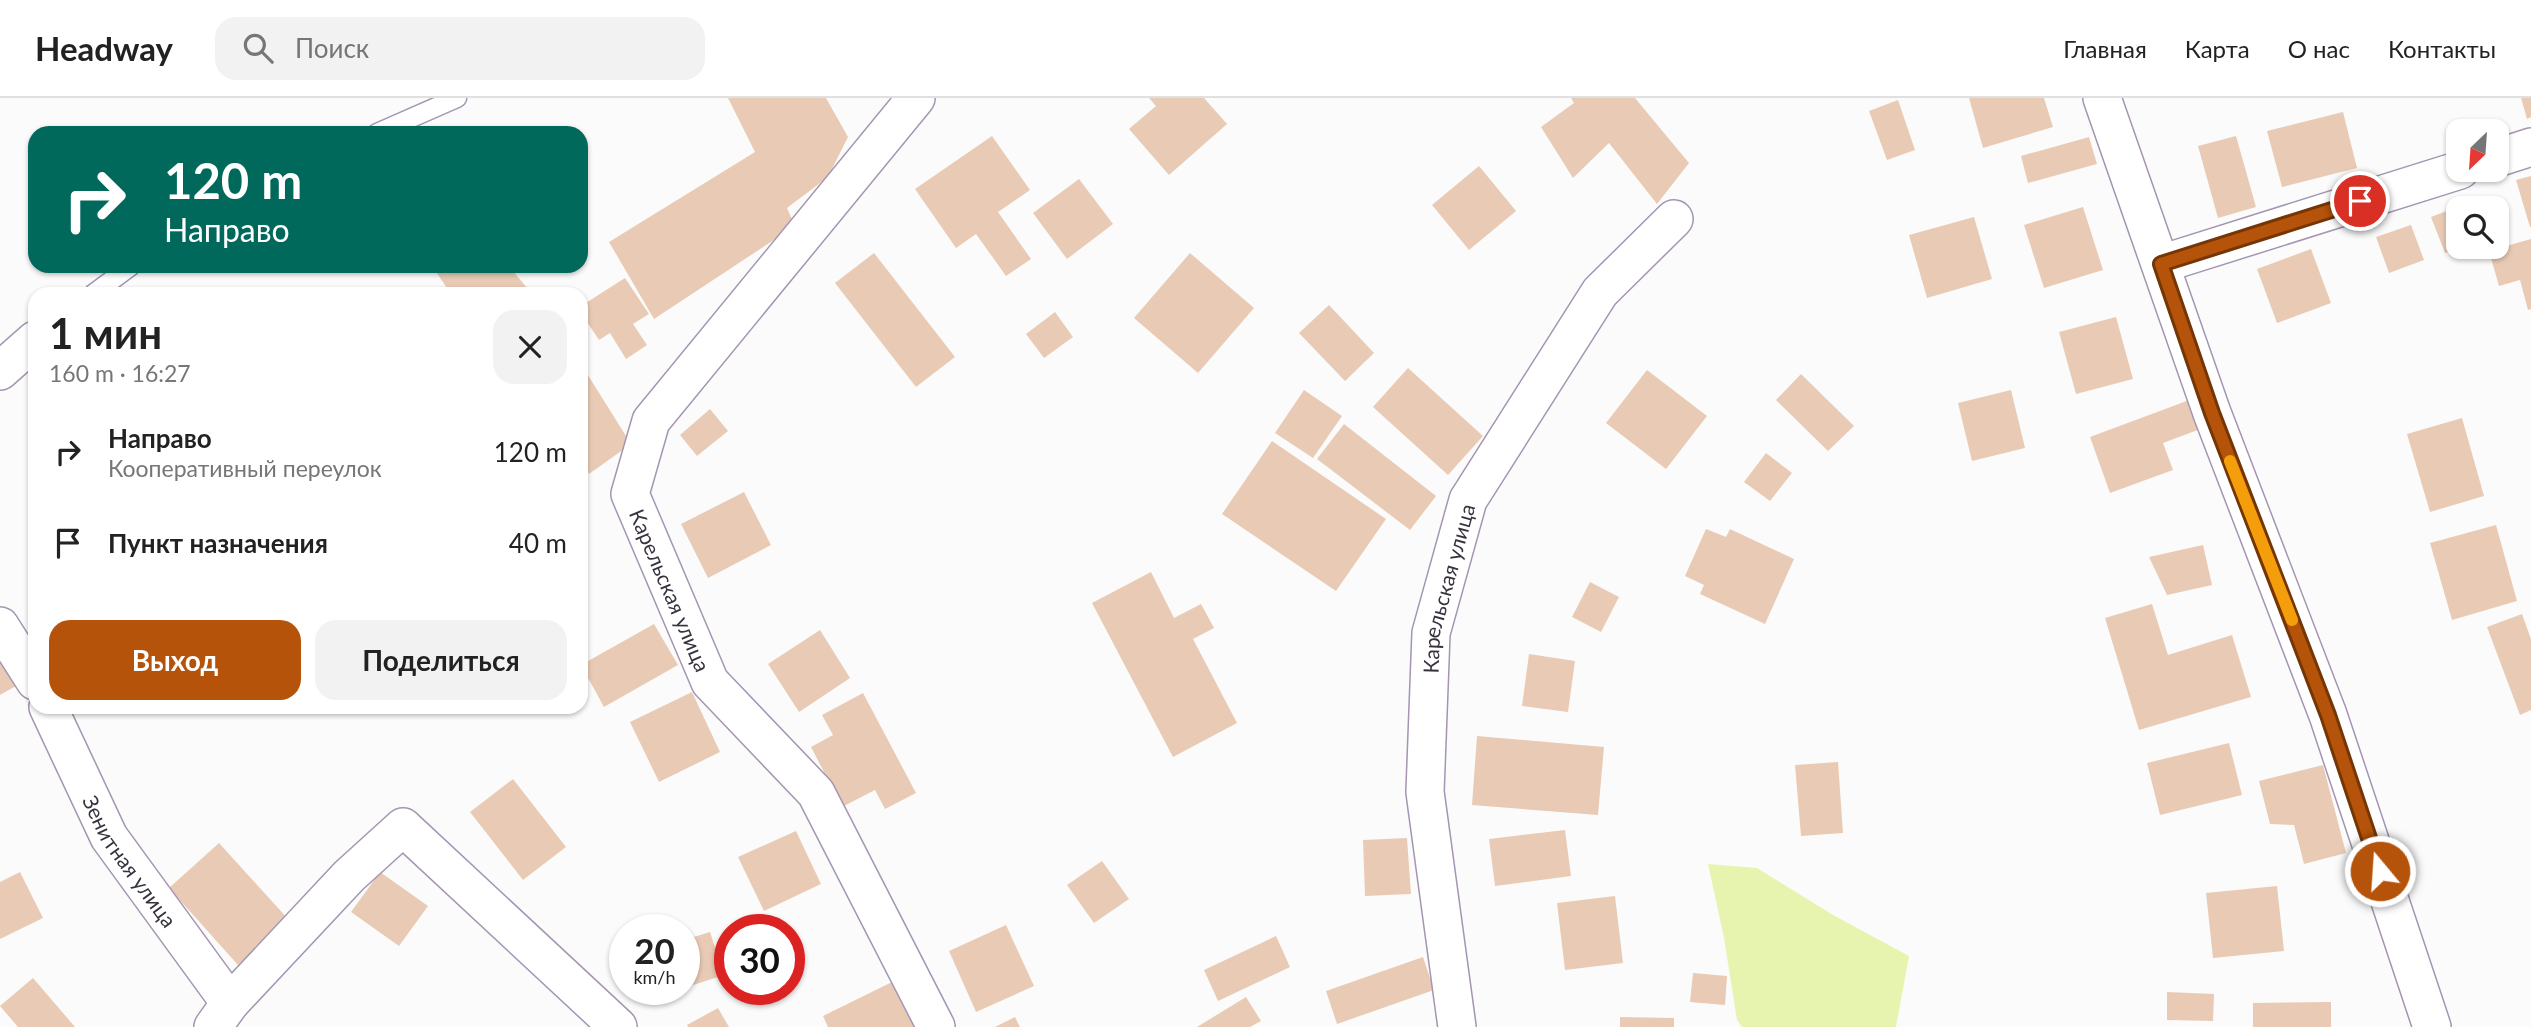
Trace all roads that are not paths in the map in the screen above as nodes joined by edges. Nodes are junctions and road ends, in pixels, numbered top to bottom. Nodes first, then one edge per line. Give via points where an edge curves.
1 (457, 98) edge
2 (916, 98) edge
3 (2102, 98) edge
4 (393, 126) edge
5 (2531, 147) edge
6 (2510, 154) edge
7 (2446, 174) edge
8 (1674, 219) dead end
9 (2161, 264) junction
10 (122, 273) edge
11 (102, 287) edge
12 (28, 346) edge
13 (0, 371) edge
14 (0, 626) edge
15 (28, 670) edge
16 (51, 714) edge
17 (222, 1015) edge
18 (618, 1027) edge
19 (936, 1027) edge
20 (1457, 1027) edge
21 (2432, 1027) edge

1 - 4 lane
2 - 19 street, Карельская улица via 651,421 630,494 710,682 816,793
3 - 9 street
5 - 6 street
7 - 9 street
8 - 20 street, Карельская улица via 1600,292 1468,499 1432,633 1425,792
9 - 21 street via 2212,413 2328,715
10 - 11 lane
12 - 13 street
14 - 15 street
16 - 17 street, Зенитная улица via 109,837
17 - 18 street, Зенитная улица via 349,876 403,827

